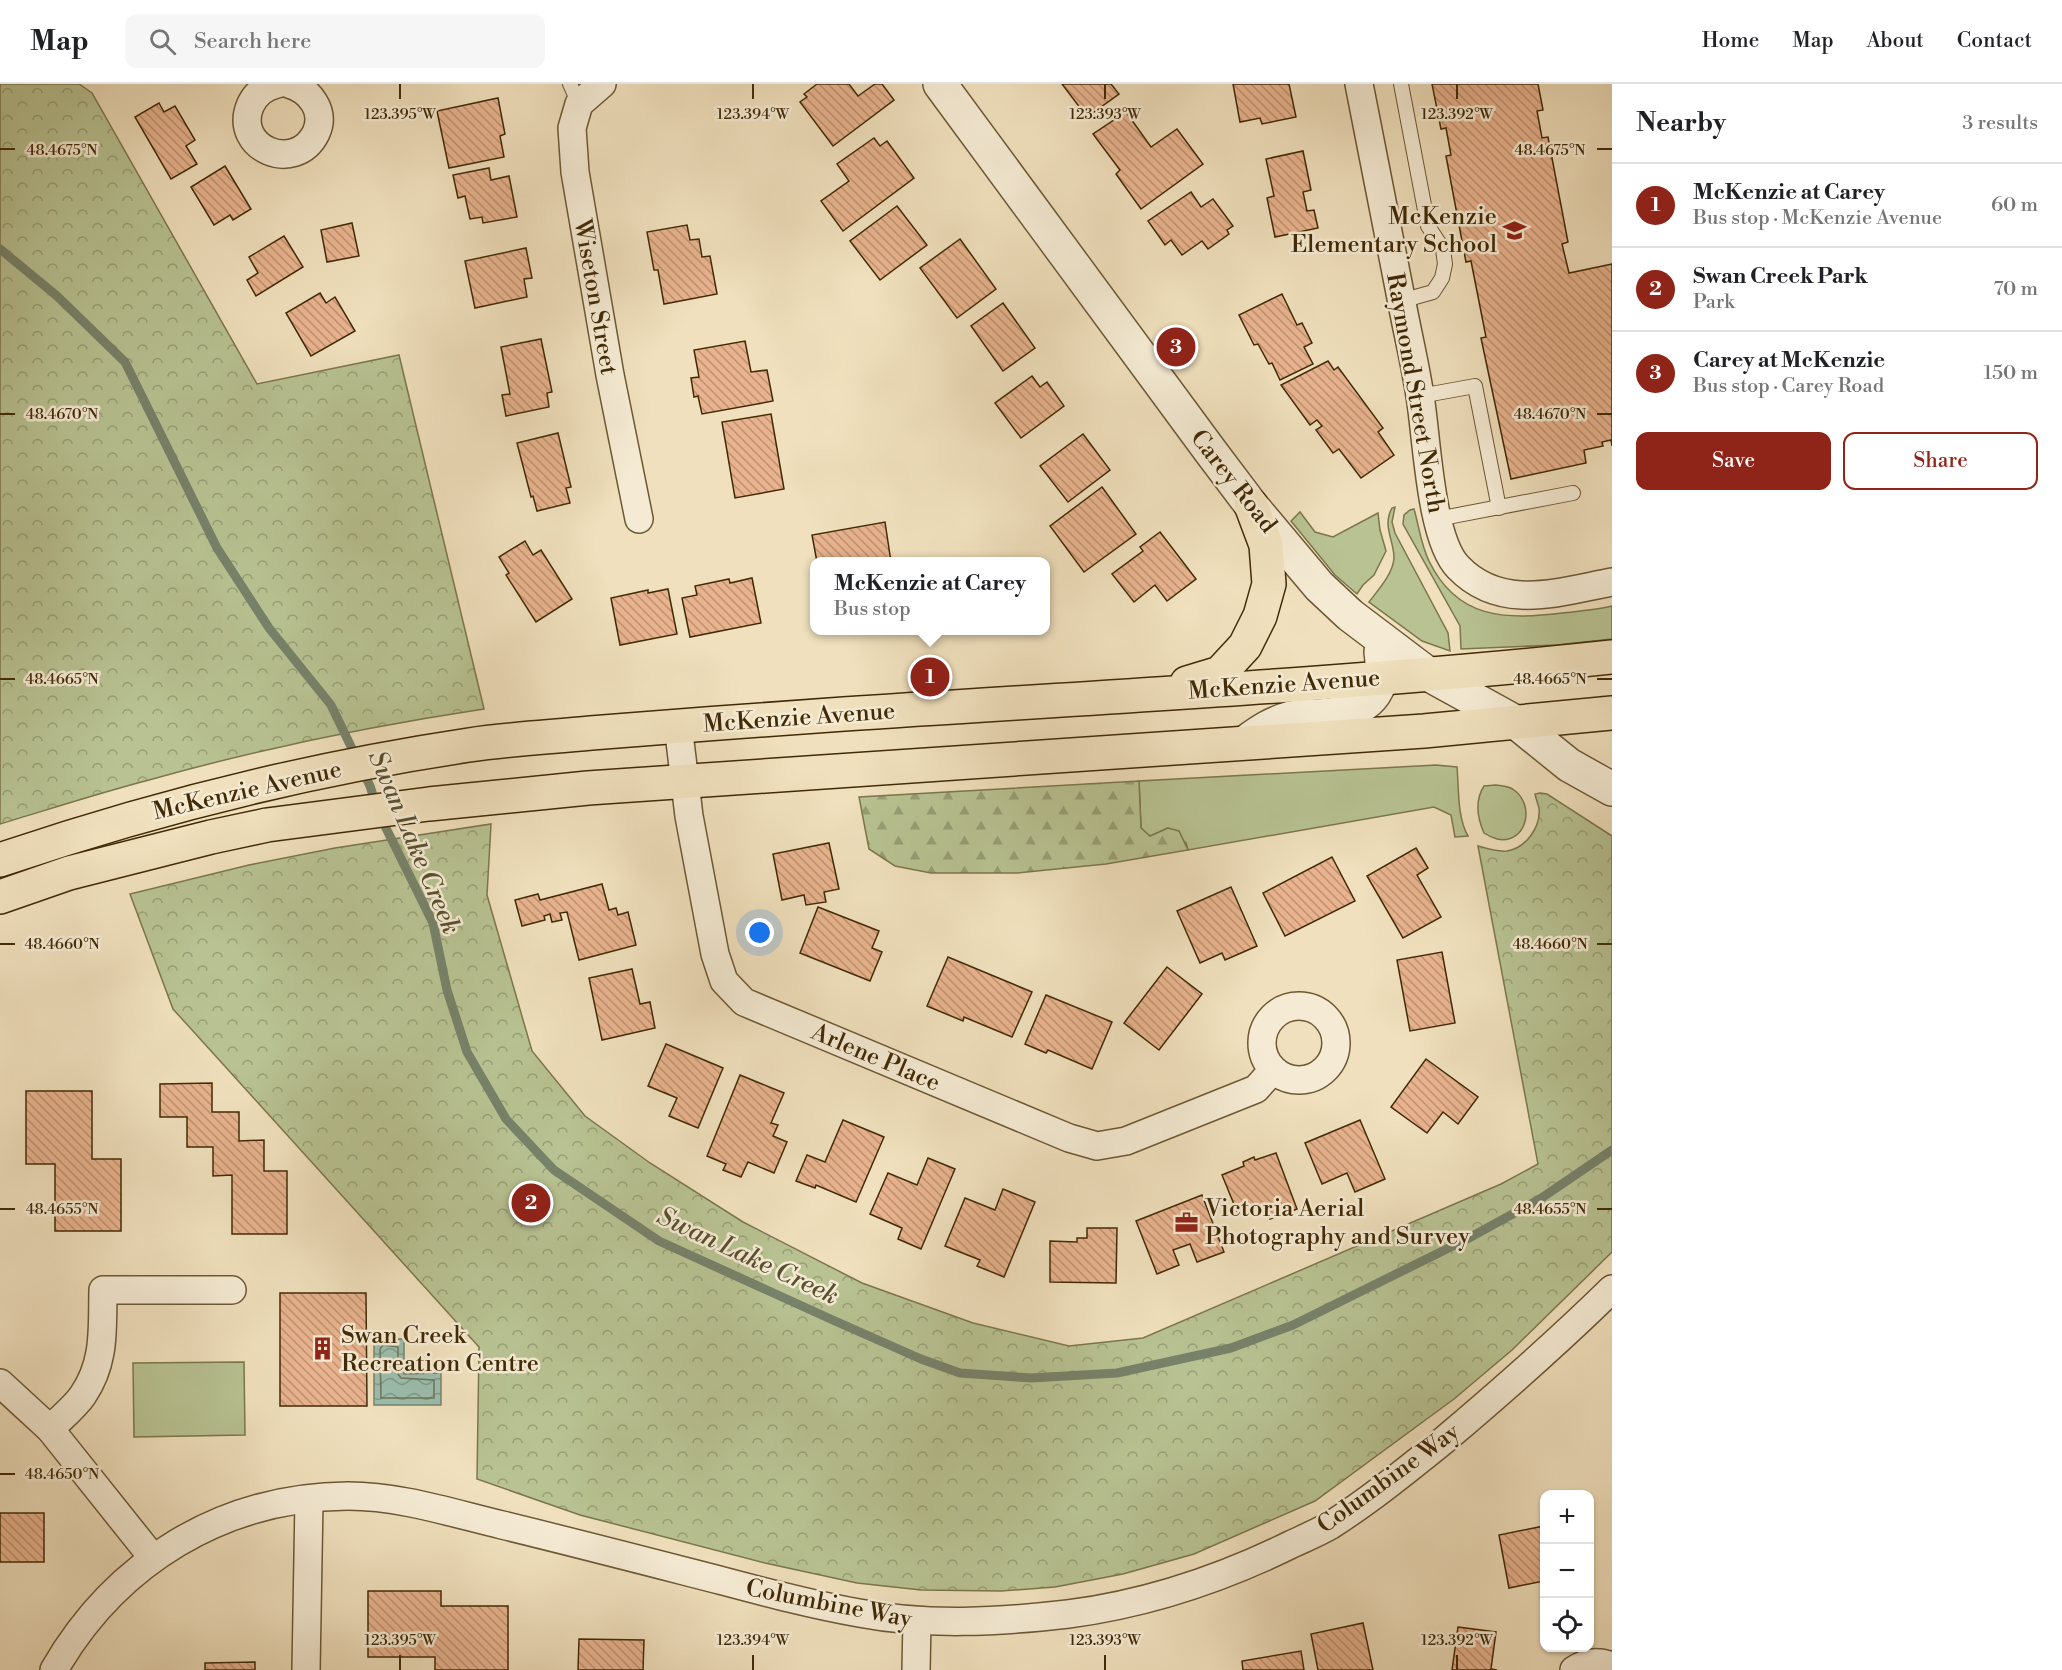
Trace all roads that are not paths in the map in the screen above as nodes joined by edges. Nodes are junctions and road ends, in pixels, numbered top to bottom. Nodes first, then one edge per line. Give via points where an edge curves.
1 (602, 84) edge
2 (940, 84) edge
3 (1359, 84) edge
4 (1401, 84) edge
5 (574, 94) edge
6 (1401, 301) junction
7 (1420, 396) junction
8 (1574, 493) dead end
9 (1251, 505) junction
10 (1499, 507) junction
11 (639, 519) dead end
12 (1437, 519) junction
13 (1612, 582) edge
14 (1371, 631) junction
15 (1612, 657) edge
16 (1428, 674) junction
17 (1382, 678) junction
18 (1151, 693) junction
19 (1612, 713) edge
20 (1517, 723) junction
21 (678, 725) junction
22 (1246, 742) junction
23 (685, 782) junction
24 (1612, 789) edge
25 (0, 860) edge
26 (0, 897) edge
27 (1273, 1070) dead end
28 (1612, 1289) edge
29 (232, 1290) dead end
30 (0, 1383) edge
31 (50, 1428) junction
32 (309, 1500) junction
33 (153, 1558) junction
34 (917, 1621) junction
35 (1612, 1666) edge
36 (54, 1670) edge
37 (306, 1670) edge
38 (915, 1670) edge
39 (1574, 1670) edge

1 - 5 street, Wiseton Street
2 - 9 street, Carey Road
3 - 6 street, Raymond Street North
4 - 6 lane via 1428,226 1443,249 1445,264 1433,292
5 - 11 street, Wiseton Street via 575,172
6 - 7 street, Raymond Street North
7 - 10 lane via 1475,386
7 - 12 street, Raymond Street North
8 - 10 lane
9 - 14 street, Carey Road via 1319,586
9 - 18 main road via 1266,545 1269,584 1260,616 1245,646 1220,673
10 - 12 lane
12 - 13 street, Raymond Street North via 1447,555 1478,583 1498,593 1545,594
14 - 16 street, Carey Road
14 - 17 street via 1380,649
15 - 16 main road, McKenzie Avenue
16 - 17 main road, McKenzie Avenue
16 - 20 street, Carey Road
17 - 18 main road, McKenzie Avenue
17 - 22 street via 1369,701 1355,710 1293,718 1266,727
18 - 21 main road, McKenzie Avenue
19 - 20 main road, McKenzie Avenue
20 - 22 main road, McKenzie Avenue
20 - 24 street, Carey Road via 1569,765
21 - 23 street, Arlene Place
21 - 25 main road, McKenzie Avenue via 473,744 304,775 146,814
22 - 23 main road, McKenzie Avenue
23 - 26 main road, McKenzie Avenue via 429,804 267,825 141,853
23 - 27 street, Arlene Place via 715,954 724,981 744,1002 1069,1138 1097,1146 1126,1141 1256,1089
28 - 34 street, Columbine Way via 1558,1342 1407,1470 1330,1526 1248,1566 1154,1596 1070,1613
29 - 31 street via 103,1290 102,1353 94,1376 82,1397
30 - 31 street
31 - 33 street
32 - 33 street, Columbine Way via 265,1506 226,1518
32 - 34 street, Columbine Way via 349,1496 396,1500 797,1600
32 - 37 street
33 - 36 street, Columbine Way via 99,1606
34 - 38 street
35 - 39 street via 1593,1663

